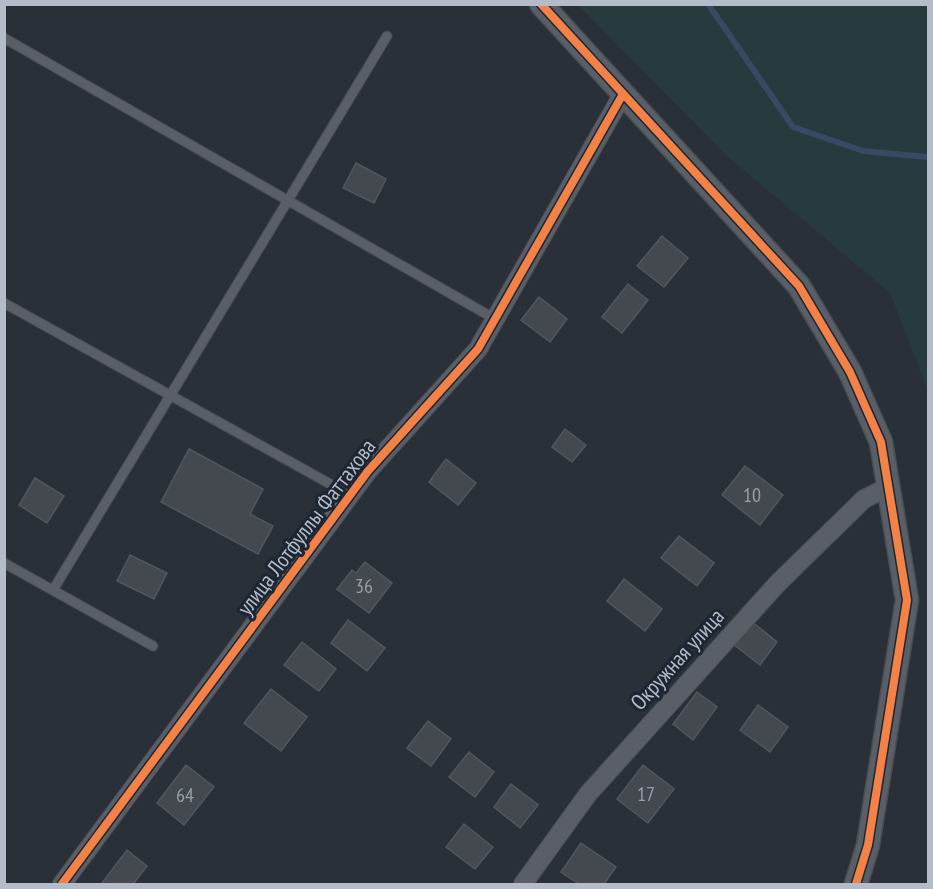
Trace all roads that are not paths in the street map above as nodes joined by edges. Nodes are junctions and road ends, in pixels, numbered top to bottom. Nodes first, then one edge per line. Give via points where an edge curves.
1 (541, 4) edge
2 (387, 36) dead end
3 (4, 38) edge
4 (622, 94) junction
5 (288, 200) junction
6 (4, 303) edge
7 (495, 319) junction
8 (170, 395) junction
9 (888, 487) junction
10 (350, 495) junction
11 (4, 563) edge
12 (53, 590) junction
13 (153, 646) dead end
14 (62, 885) edge
15 (523, 885) edge
16 (856, 885) edge

1 - 4 street
2 - 5 lane
3 - 5 lane
4 - 7 street, улица Лотфуллы Фаттахова
4 - 9 street via 799,286 850,372 881,442
5 - 7 lane
5 - 8 lane
6 - 8 lane
7 - 10 street, улица Лотфуллы Фаттахова via 478,348
8 - 10 lane
8 - 12 lane
9 - 15 street, Окружная улица via 864,500 778,583 588,794
9 - 16 street via 907,600 868,845
10 - 14 street, улица Лотфуллы Фаттахова
11 - 12 lane
12 - 13 lane

